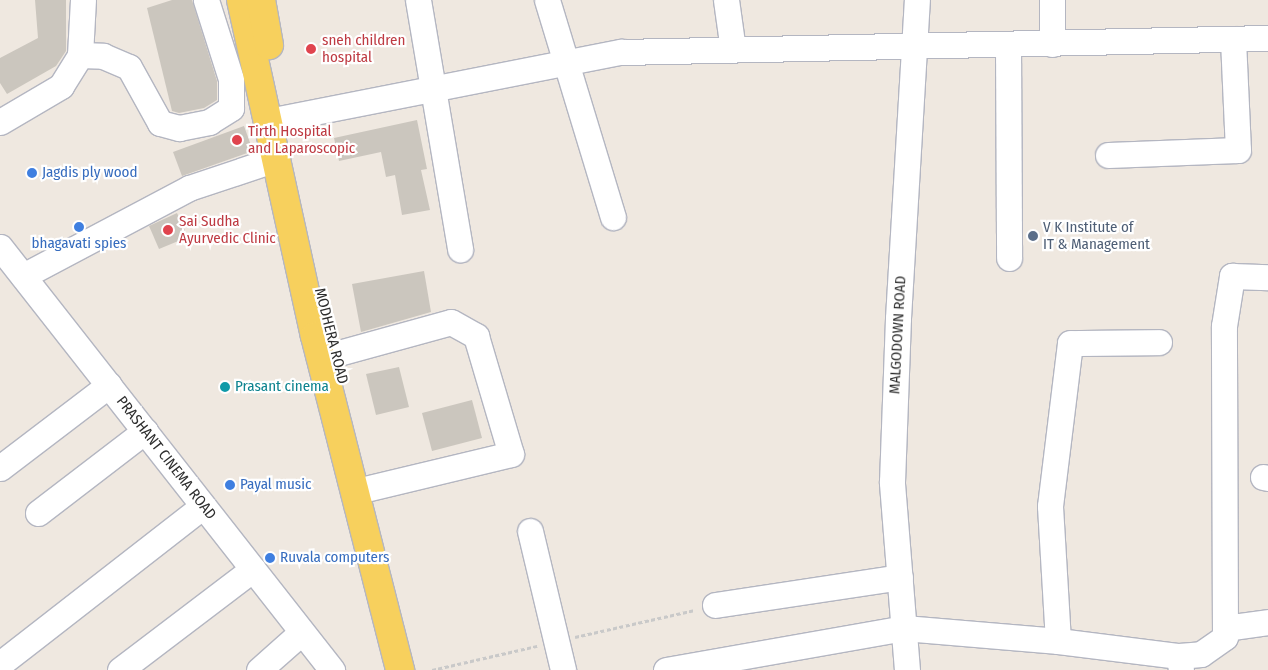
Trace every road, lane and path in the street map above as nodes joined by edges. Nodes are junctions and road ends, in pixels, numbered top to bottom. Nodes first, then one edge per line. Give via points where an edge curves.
1 (83, 0) edge
2 (206, 0) edge
3 (241, 0) edge
4 (261, 0) edge
5 (418, 0) edge
6 (547, 0) edge
7 (726, 0) edge
8 (917, 0) edge
9 (1052, 0) edge
10 (1268, 38) edge
11 (1233, 39) junction
12 (1052, 44) junction
13 (1008, 45) junction
14 (914, 47) junction
15 (733, 50) junction
16 (80, 55) junction
17 (566, 62) junction
18 (431, 89) junction
19 (3, 111) edge
20 (275, 119) junction
21 (1108, 155) dead end
22 (276, 159) junction
23 (612, 217) dead end
24 (0, 247) edge
25 (460, 249) dead end
26 (1009, 258) dead end
27 (23, 276) junction
28 (1268, 277) edge
29 (1159, 342) dead end
30 (335, 354) junction
31 (109, 386) junction
32 (145, 431) junction
33 (0, 468) edge
34 (369, 488) junction
35 (203, 506) junction
36 (38, 513) dead end
37 (530, 532) dead end
38 (253, 569) junction
39 (900, 577) junction
40 (716, 605) dead end
41 (1268, 622) edge
42 (904, 628) junction
43 (1225, 628) junction
44 (302, 632) junction
45 (1058, 641) junction
46 (1180, 663) edge
47 (0, 664) edge
48 (120, 670) edge
49 (259, 670) edge
50 (332, 670) edge
51 (400, 670) edge
52 (415, 670) edge
53 (563, 670) edge
54 (666, 670) edge
55 (907, 670) edge

1 - 16 street
2 - 16 street via 231,79 231,108 210,122 179,128 160,123 129,66 103,56
3 - 20 main road
4 - 20 main road, MODHERA ROAD
5 - 18 street
6 - 17 street
7 - 15 street
8 - 14 street, MALGODOWN ROAD
9 - 12 street
10 - 11 street
11 - 12 street
11 - 21 street via 1238,150
12 - 13 street
13 - 14 street
13 - 26 street
14 - 15 street
14 - 39 street, MALGODOWN ROAD via 892,482
15 - 17 street via 621,52
16 - 19 street via 61,86
17 - 18 street
17 - 23 street
18 - 20 street
18 - 25 street
20 - 22 main road
20 - 30 main road, MODHERA ROAD
22 - 27 street via 189,188
22 - 51 main road via 315,336
24 - 27 street, PRASHANT CINEMA ROAD
27 - 31 street, PRASHANT CINEMA ROAD
28 - 43 street via 1232,276 1228,290 1224,326
29 - 45 street via 1070,343 1050,506
30 - 34 main road, MODHERA ROAD
30 - 34 street via 451,322 476,336 511,454
31 - 32 street, PRASHANT CINEMA ROAD
31 - 33 street
32 - 35 street, PRASHANT CINEMA ROAD
32 - 36 street
34 - 52 main road, MODHERA ROAD
35 - 38 street, PRASHANT CINEMA ROAD
35 - 47 street
37 - 53 street
38 - 44 street, PRASHANT CINEMA ROAD
38 - 48 street
39 - 40 street
39 - 42 street, MALGODOWN ROAD
41 - 43 street
42 - 45 street
42 - 54 street
42 - 55 street, MALGODOWN ROAD
43 - 46 street via 1225,637 1201,654
44 - 49 street
44 - 50 street, PRASHANT CINEMA ROAD
45 - 46 street

